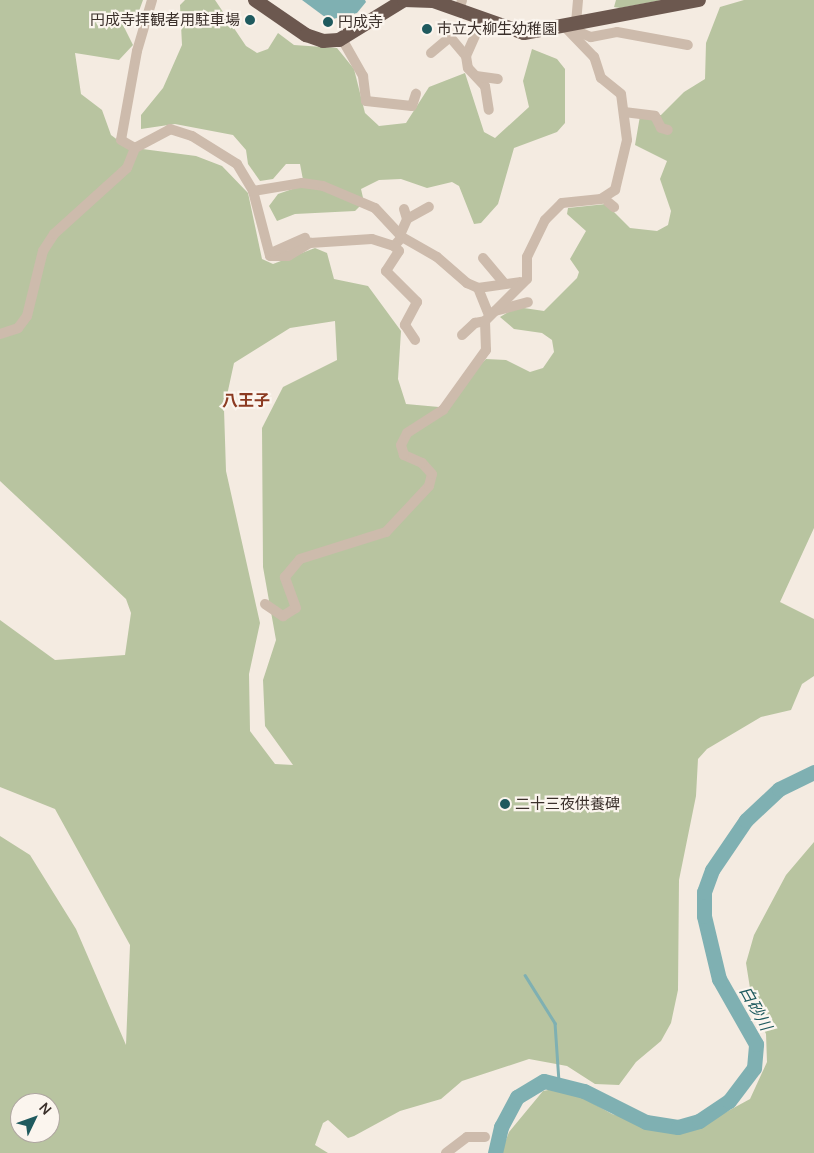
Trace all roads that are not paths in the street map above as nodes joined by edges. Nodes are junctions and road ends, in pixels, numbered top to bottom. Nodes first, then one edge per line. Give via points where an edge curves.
1 (152, 0) edge
2 (255, 0) edge
3 (432, 0) edge
4 (578, 0) edge
5 (699, 0) edge
6 (460, 5) edge
7 (482, 20) junction
8 (570, 25) junction
9 (342, 39) junction
10 (688, 45) dead end
11 (431, 53) dead end
12 (466, 56) junction
13 (476, 76) junction
14 (498, 79) dead end
15 (416, 94) dead end
16 (489, 110) dead end
17 (624, 112) junction
18 (668, 130) dead end
19 (135, 148) junction
20 (253, 191) junction
21 (624, 192) dead end
22 (608, 202) junction
23 (429, 207) dead end
24 (404, 208) dead end
25 (407, 219) junction
26 (401, 236) junction
27 (304, 238) dead end
28 (394, 246) junction
29 (267, 252) junction
30 (483, 258) dead end
31 (520, 282) junction
32 (504, 283) junction
33 (478, 288) junction
34 (528, 302) dead end
35 (490, 316) junction
36 (0, 334) edge
37 (462, 335) dead end
38 (415, 340) dead end
39 (265, 604) dead end
40 (486, 1137) dead end
41 (446, 1153) edge

1 - 19 street via 137,51 121,140
2 - 9 highway via 306,36 323,41
3 - 6 highway
3 - 9 highway via 404,0 388,7
4 - 8 street
5 - 8 highway
6 - 7 highway
7 - 8 highway via 524,33
7 - 12 street
8 - 10 street via 591,37 617,32
8 - 17 street via 594,57 601,78 621,94
9 - 15 street via 363,76 366,101 412,106
11 - 12 street via 450,37
12 - 13 street
13 - 14 street
13 - 16 street via 485,86
17 - 18 street via 649,114
17 - 22 street via 627,140 621,175
19 - 20 street via 170,129 192,136 237,164
19 - 36 street via 127,168 54,234 43,251 27,316 18,328
20 - 26 street via 312,182 375,208
20 - 29 street
21 - 22 street
22 - 31 street via 562,203 545,220 527,257 527,279
23 - 25 street
24 - 25 street
25 - 26 street
26 - 28 street
26 - 33 street
27 - 29 street via 288,248
28 - 29 street via 372,239 348,239 310,243 288,256
28 - 38 street via 399,251 386,271 417,302 405,325
30 - 32 street
31 - 32 street
31 - 35 street
32 - 33 street
33 - 35 street
34 - 35 street
35 - 37 street via 475,323
35 - 39 street via 486,350 443,410 418,423 401,445 404,455 422,463 432,474 429,486 386,532 314,553 293,566 285,584 296,608 283,616
40 - 41 street via 467,1137

